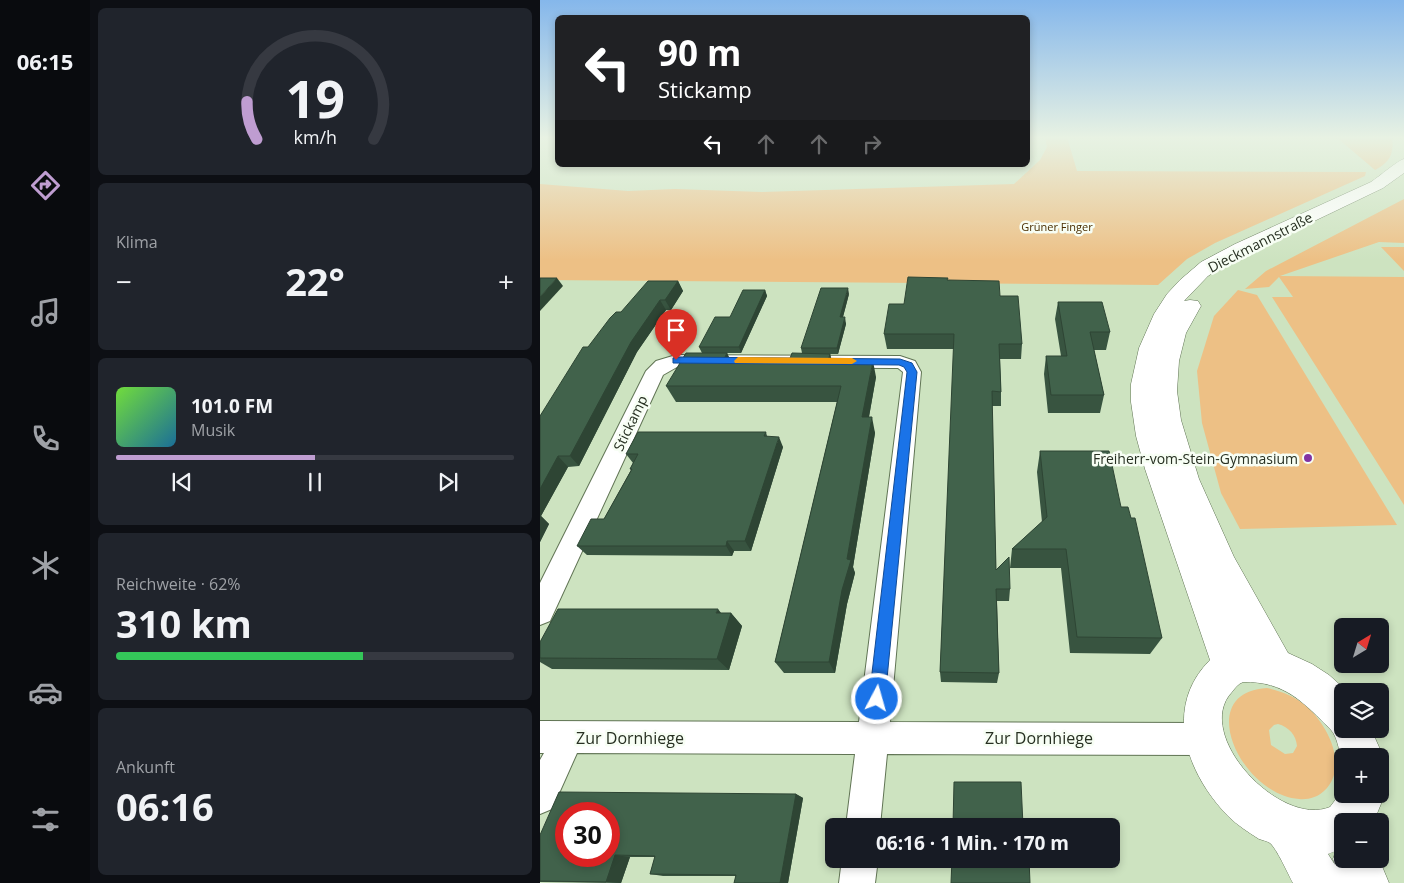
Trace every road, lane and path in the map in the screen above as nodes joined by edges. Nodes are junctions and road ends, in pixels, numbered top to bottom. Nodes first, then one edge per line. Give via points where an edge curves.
1 (1388, 178) edge
2 (1404, 181) edge
3 (540, 612) edge
4 (1275, 666) junction
5 (1232, 668) junction
6 (1334, 707) edge
7 (872, 737) junction
8 (553, 738) edge
9 (1206, 739) junction
10 (540, 797) edge
11 (864, 818) edge
12 (1334, 828) edge
13 (1287, 829) junction
14 (859, 868) edge
15 (1359, 868) edge
16 (857, 883) edge
17 (1319, 883) edge
18 (1365, 883) edge

1 - 5 street, Dieckmannstraße via 1226,256 1201,272 1168,308 1153,338 1144,388 1151,438
2 - 4 street, Dieckmannstraße via 1227,271 1191,304 1171,346 1166,371 1166,406 1176,457 1224,573
3 - 7 street, Stickamp via 655,371 663,365 676,360 900,362 908,365 912,372
4 - 5 street via 1253,663
4 - 6 street via 1313,685
5 - 9 street via 1217,678 1208,694 1204,715
7 - 8 street, Zur Dornhiege
7 - 9 street, Zur Dornhiege
7 - 11 street
8 - 10 street, Zur Dornhiege
9 - 13 street via 1219,770 1242,800
12 - 13 street via 1320,833
13 - 17 street
14 - 16 street
15 - 18 street

